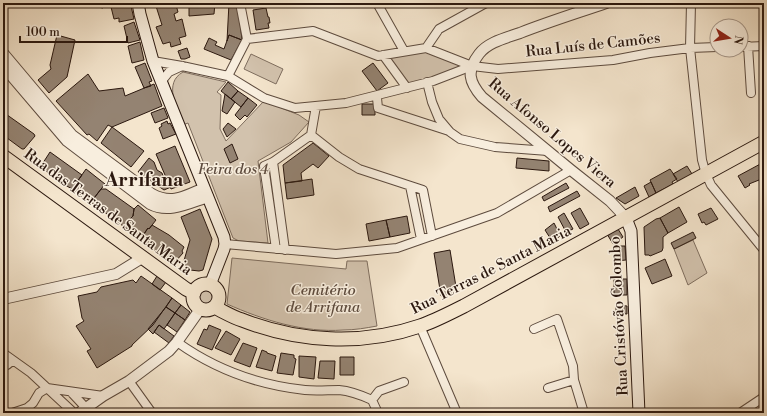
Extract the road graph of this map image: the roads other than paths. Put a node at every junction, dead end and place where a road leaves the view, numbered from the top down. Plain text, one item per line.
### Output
1 (138, 3) edge
2 (240, 3) edge
3 (377, 3) edge
4 (486, 3) edge
5 (606, 3) edge
6 (691, 3) edge
7 (247, 39) junction
8 (749, 46) edge
9 (764, 46) edge
10 (709, 47) edge
11 (426, 48) junction
12 (690, 48) junction
13 (404, 51) junction
14 (3, 54) edge
15 (383, 55) junction
16 (747, 58) edge
17 (153, 61) junction
18 (3, 66) edge
19 (182, 66) junction
20 (472, 66) junction
21 (228, 76) junction
22 (161, 82) junction
23 (427, 82) junction
24 (407, 88) junction
25 (751, 92) dead end
26 (377, 98) dead end
27 (316, 106) junction
28 (450, 132) junction
29 (311, 135) junction
30 (764, 142) edge
31 (548, 152) junction
32 (3, 156) edge
33 (273, 162) junction
34 (570, 170) junction
35 (706, 174) junction
36 (410, 186) junction
37 (206, 192) junction
38 (278, 195) junction
39 (268, 196) junction
40 (626, 218) junction
41 (432, 236) junction
42 (421, 239) junction
43 (225, 244) junction
44 (276, 249) junction
45 (285, 250) junction
46 (764, 250) edge
47 (142, 258) junction
48 (210, 285) junction
49 (194, 293) junction
50 (3, 299) edge
51 (214, 307) junction
52 (201, 308) junction
53 (420, 326) junction
54 (534, 329) dead end
55 (177, 342) junction
56 (3, 353) edge
57 (12, 361) junction
58 (3, 366) edge
59 (129, 380) junction
60 (574, 380) junction
61 (404, 382) dead end
62 (47, 388) junction
63 (548, 388) dead end
64 (71, 392) junction
65 (103, 396) junction
66 (764, 397) edge
67 (372, 400) junction
68 (83, 410) edge
69 (12, 413) edge
70 (74, 413) edge
71 (152, 413) edge
72 (378, 413) edge
73 (457, 413) edge
74 (584, 413) edge
75 (639, 413) edge
76 (740, 413) edge

1 - 17 main road
2 - 7 street
3 - 13 street
4 - 11 street
5 - 20 street
6 - 12 street
7 - 15 street
7 - 21 street
8 - 9 street
10 - 12 street, Rua Luís de Camões
11 - 13 street
11 - 20 street
12 - 20 street, Rua Luís de Camões
12 - 35 street
13 - 15 street
14 - 37 street
15 - 24 street
16 - 25 street
17 - 19 street
17 - 22 main road
18 - 37 street
19 - 21 street
19 - 22 street
20 - 23 street
20 - 31 street, Rua Afonso Lopes Viera
21 - 27 street
22 - 37 main road
23 - 24 street
23 - 28 street
24 - 27 street
26 - 28 street
27 - 29 street
28 - 31 street
29 - 33 street
29 - 36 street
30 - 35 main road, Rua Terras de Santa Maria
31 - 34 street, Rua Afonso Lopes Viera
32 - 47 main road, Rua das Terras de Santa Maria
33 - 38 street
33 - 39 street
34 - 40 street, Rua Afonso Lopes Viera
34 - 41 street
35 - 40 main road, Rua Terras de Santa Maria
35 - 46 street
36 - 41 street
36 - 42 street
37 - 43 main road
38 - 39 street
38 - 45 street
39 - 44 street
40 - 53 main road, Rua Terras de Santa Maria
40 - 75 main road, Rua Cristóvão Colombo
41 - 42 street
42 - 45 street
43 - 44 street
43 - 48 main road
44 - 45 street
47 - 49 main road, Rua das Terras de Santa Maria
47 - 50 street
48 - 49 main road, Rua das Terras de Santa Maria
48 - 51 main road
49 - 52 main road, Rua das Terras de Santa Maria
51 - 52 main road
51 - 53 main road, Rua Terras de Santa Maria
52 - 55 street
53 - 73 street
54 - 60 street
55 - 59 street
55 - 67 street
56 - 57 street
57 - 58 street
57 - 62 street
59 - 65 street
59 - 71 street
60 - 63 street
60 - 74 street
61 - 67 street
62 - 64 street
62 - 69 street
62 - 70 street
64 - 65 street
64 - 68 street
65 - 68 street
66 - 76 street
67 - 72 street

